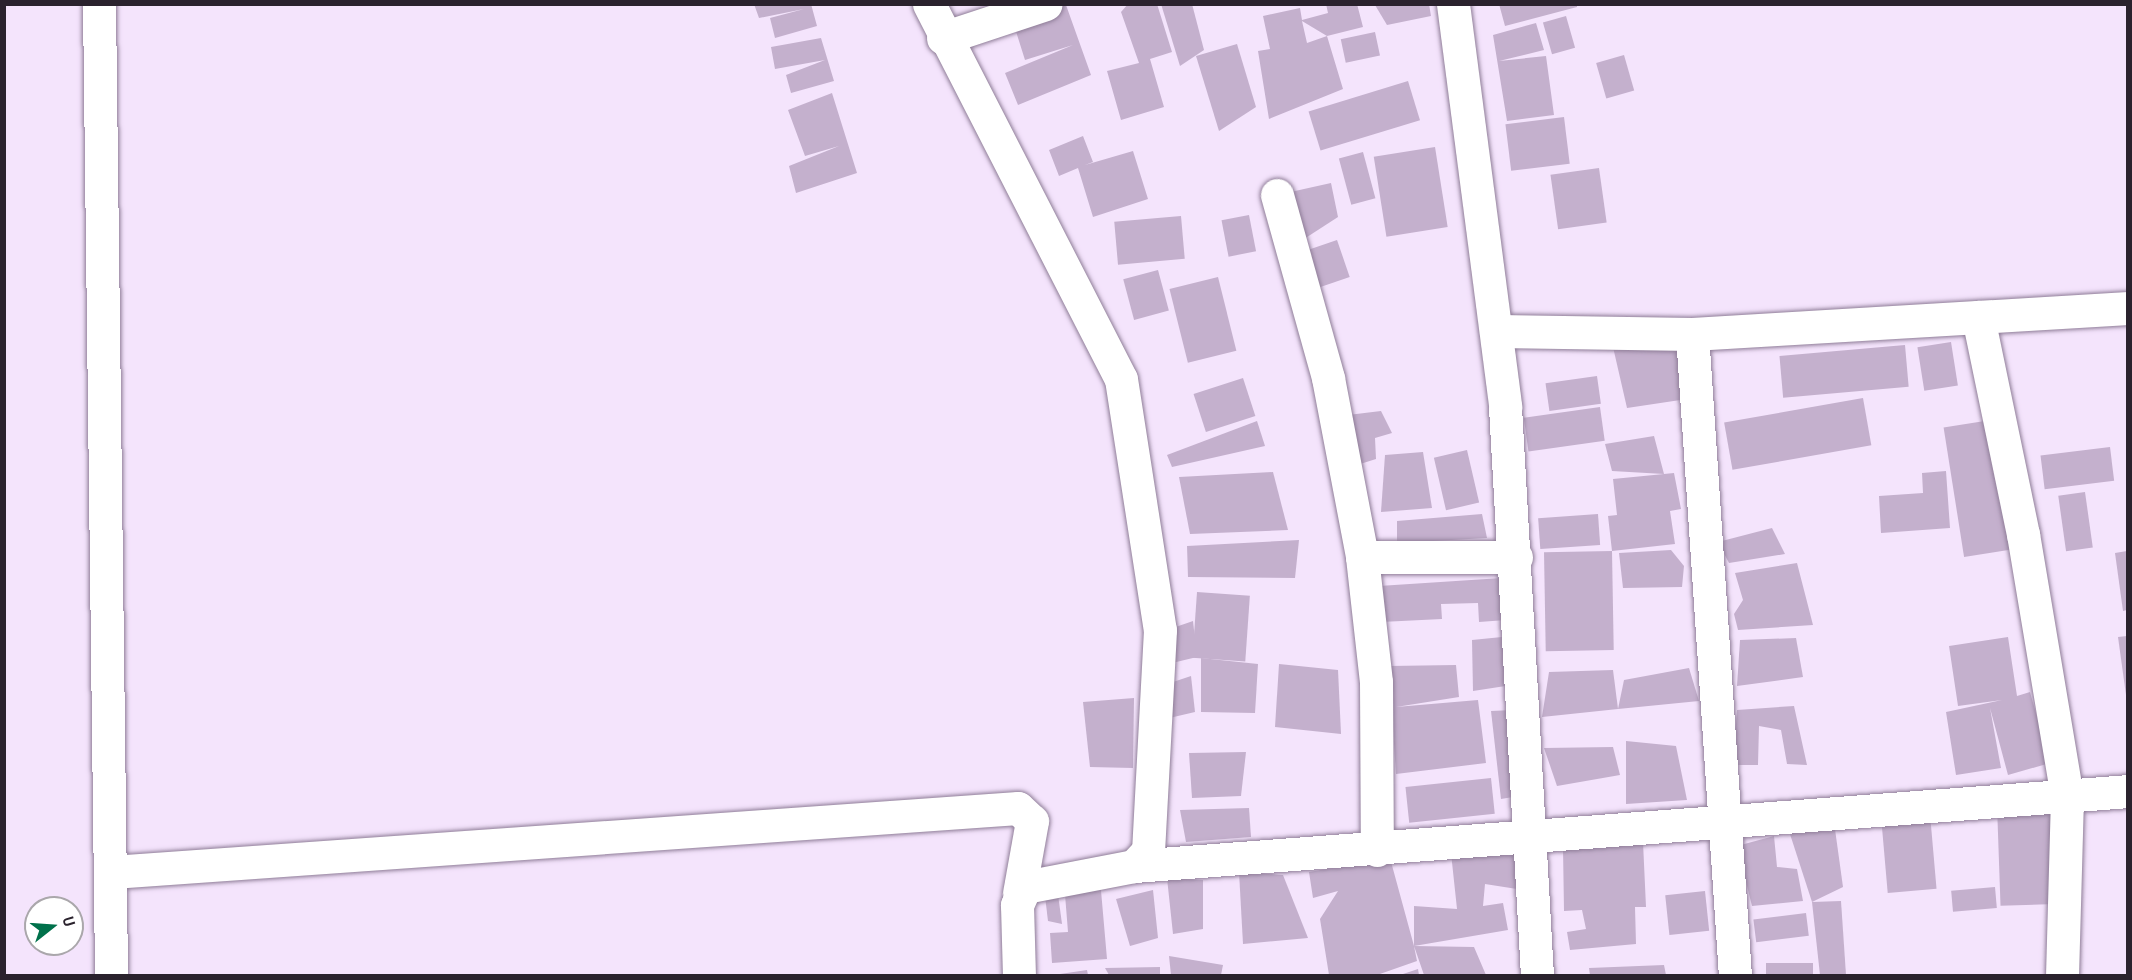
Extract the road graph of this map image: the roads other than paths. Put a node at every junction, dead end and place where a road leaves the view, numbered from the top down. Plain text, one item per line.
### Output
1 (99, 4) edge
2 (929, 4) edge
3 (1046, 4) edge
4 (1453, 4) edge
5 (943, 38) junction
6 (1276, 195) dead end
7 (2127, 308) edge
8 (1977, 317) junction
9 (1498, 331) junction
10 (1692, 334) junction
11 (1362, 557) junction
12 (1516, 557) junction
13 (2127, 791) edge
14 (2067, 797) junction
15 (1724, 823) junction
16 (1530, 838) junction
17 (1377, 850) junction
18 (1134, 866) junction
19 (112, 872) junction
20 (1019, 893) junction
21 (111, 975) edge
22 (1019, 975) edge
23 (1537, 975) edge
24 (1735, 975) edge
25 (2062, 975) edge

1 - 19 street
2 - 5 street
3 - 5 street
4 - 9 street
5 - 18 street
6 - 11 street
7 - 8 street
8 - 10 street
8 - 14 street
9 - 10 street
9 - 12 street
10 - 15 street
11 - 12 street
11 - 17 street
12 - 16 street
13 - 14 street
14 - 15 street
14 - 25 street
15 - 16 street
15 - 24 street
16 - 17 street
16 - 23 street
17 - 18 street
18 - 20 street
19 - 20 street
19 - 21 street
20 - 22 street

